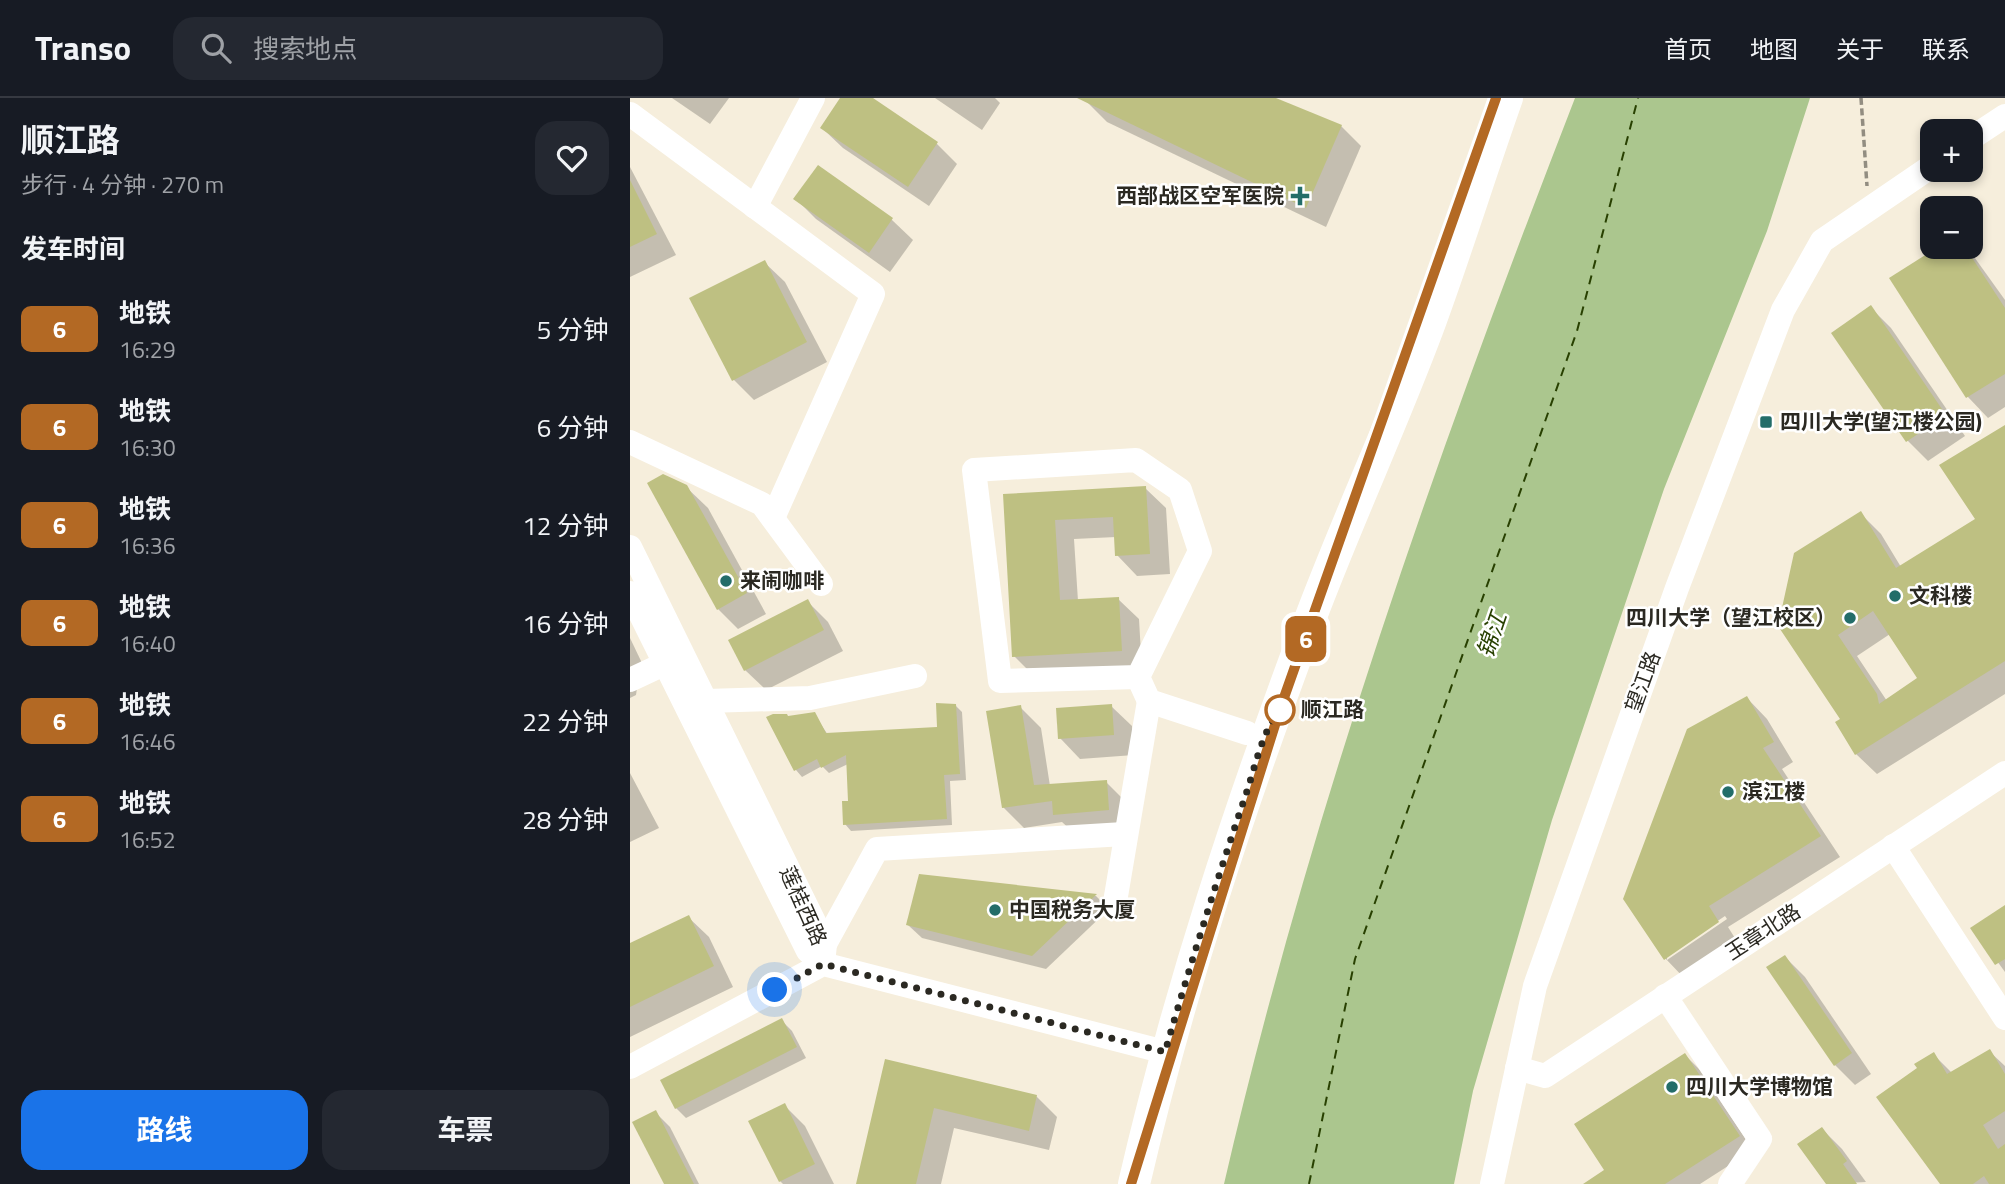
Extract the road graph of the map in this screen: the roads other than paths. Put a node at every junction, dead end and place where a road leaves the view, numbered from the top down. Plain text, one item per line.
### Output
1 (813, 98) edge
2 (1487, 98) edge
3 (1507, 98) edge
4 (630, 114) edge
5 (2005, 116) edge
6 (1983, 130) edge
7 (1920, 174) edge
8 (755, 207) junction
9 (630, 442) edge
10 (773, 519) junction
11 (630, 547) edge
12 (821, 584) dead end
13 (630, 593) edge
14 (674, 659) junction
15 (915, 676) dead end
16 (1138, 677) junction
17 (630, 680) edge
18 (706, 701) junction
19 (1149, 701) junction
20 (1247, 733) junction
21 (2005, 773) edge
22 (1124, 834) junction
23 (1893, 846) junction
24 (1114, 908) dead end
25 (824, 954) junction
26 (1665, 996) junction
27 (2005, 1018) edge
28 (1156, 1049) junction
29 (630, 1067) edge
30 (1517, 1068) junction
31 (1114, 1184) edge
32 (1134, 1184) edge
33 (1492, 1184) edge
34 (1730, 1184) edge

1 - 8 street
2 - 20 main road
3 - 28 main road
4 - 8 street
5 - 6 street
7 - 30 street, 望江路
8 - 10 street
9 - 10 street
10 - 12 street
11 - 14 street, 莲桂西路
13 - 14 street, 莲桂西路
14 - 17 street
14 - 18 street, 莲桂西路
14 - 25 street, 莲桂西路
15 - 18 street
16 - 16 street
16 - 19 street
18 - 25 street, 莲桂西路
19 - 20 street
19 - 22 street
20 - 28 main road
21 - 23 street, 玉章北路
22 - 24 street
22 - 25 street
23 - 26 street, 玉章北路
23 - 27 street
25 - 28 street
25 - 29 street
26 - 30 street, 玉章北路
26 - 34 street
28 - 31 main road
28 - 32 main road
30 - 33 street, 望江路

